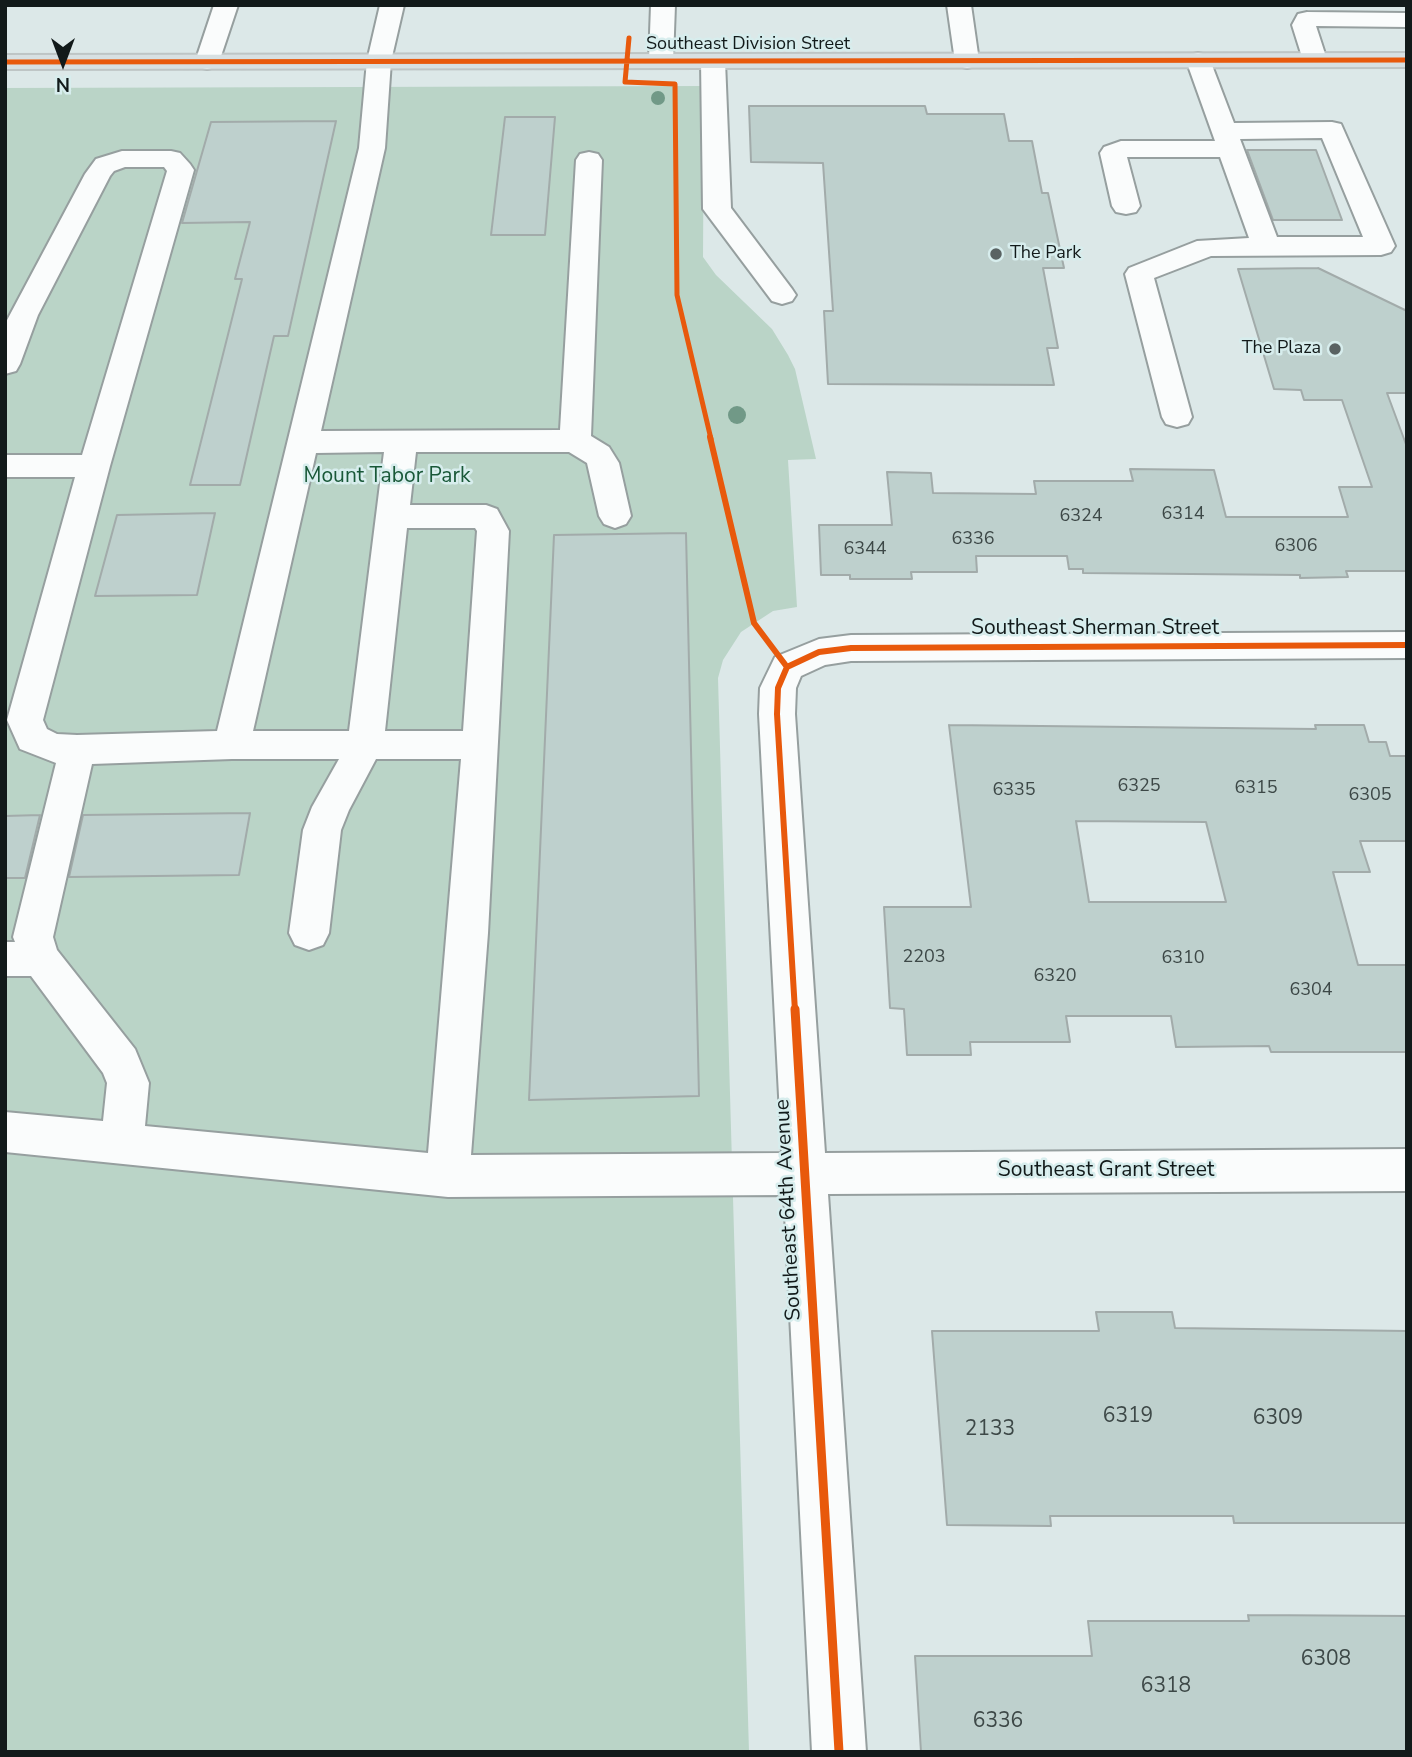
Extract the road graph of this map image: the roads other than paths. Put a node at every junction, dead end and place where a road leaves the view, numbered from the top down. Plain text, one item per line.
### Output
1 (226, 5) edge
2 (391, 5) edge
3 (663, 5) edge
4 (959, 5) edge
5 (1402, 5) edge
6 (1407, 17) edge
7 (1198, 60) junction
8 (1315, 60) junction
9 (1407, 60) edge
10 (379, 61) junction
11 (661, 61) junction
12 (713, 61) junction
13 (967, 61) junction
14 (5, 62) edge
15 (207, 62) junction
16 (1228, 140) junction
17 (589, 160) dead end
18 (1126, 206) dead end
19 (1266, 246) junction
20 (782, 295) dead end
21 (5, 365) edge
22 (1177, 416) dead end
23 (301, 442) junction
24 (576, 442) junction
25 (401, 443) junction
26 (5, 466) edge
27 (94, 466) junction
28 (393, 516) junction
29 (615, 516) dead end
30 (1407, 645) edge
31 (787, 667) joint
32 (232, 745) junction
33 (480, 745) junction
34 (365, 746) junction
35 (78, 750) junction
36 (309, 933) dead end
37 (23, 959) edge
38 (5, 1132) edge
39 (122, 1145) junction
40 (1407, 1170) edge
41 (805, 1173) junction
42 (448, 1176) junction
43 (839, 1752) edge

1 - 15 street
2 - 10 street
3 - 11 street
4 - 13 street
5 - 6 street
6 - 8 street
7 - 8 main road, Southeast Division Street
7 - 13 main road, Southeast Division Street
7 - 16 street
8 - 9 main road, Southeast Division Street
10 - 11 main road, Southeast Division Street
10 - 15 main road, Southeast Division Street
10 - 23 street
11 - 12 main road, Southeast Division Street
12 - 13 main road, Southeast Division Street
12 - 20 street
14 - 15 main road, Southeast Division Street
16 - 18 street
16 - 19 street
16 - 19 street
17 - 24 street
19 - 22 street
21 - 27 street
23 - 25 street
23 - 32 street
24 - 25 street
24 - 29 street
25 - 28 street
26 - 27 street
27 - 35 street
28 - 33 street
28 - 34 street
30 - 31 street, Southeast Sherman Street
31 - 41 street, Southeast 64th Avenue
32 - 34 street
32 - 35 street
33 - 34 street
33 - 42 street
34 - 36 street
35 - 37 street
37 - 39 street
38 - 39 street, Southeast Grant Street
39 - 42 street, Southeast Grant Street
40 - 41 street, Southeast Grant Street
41 - 42 street, Southeast Grant Street
41 - 43 street, Southeast 64th Avenue

